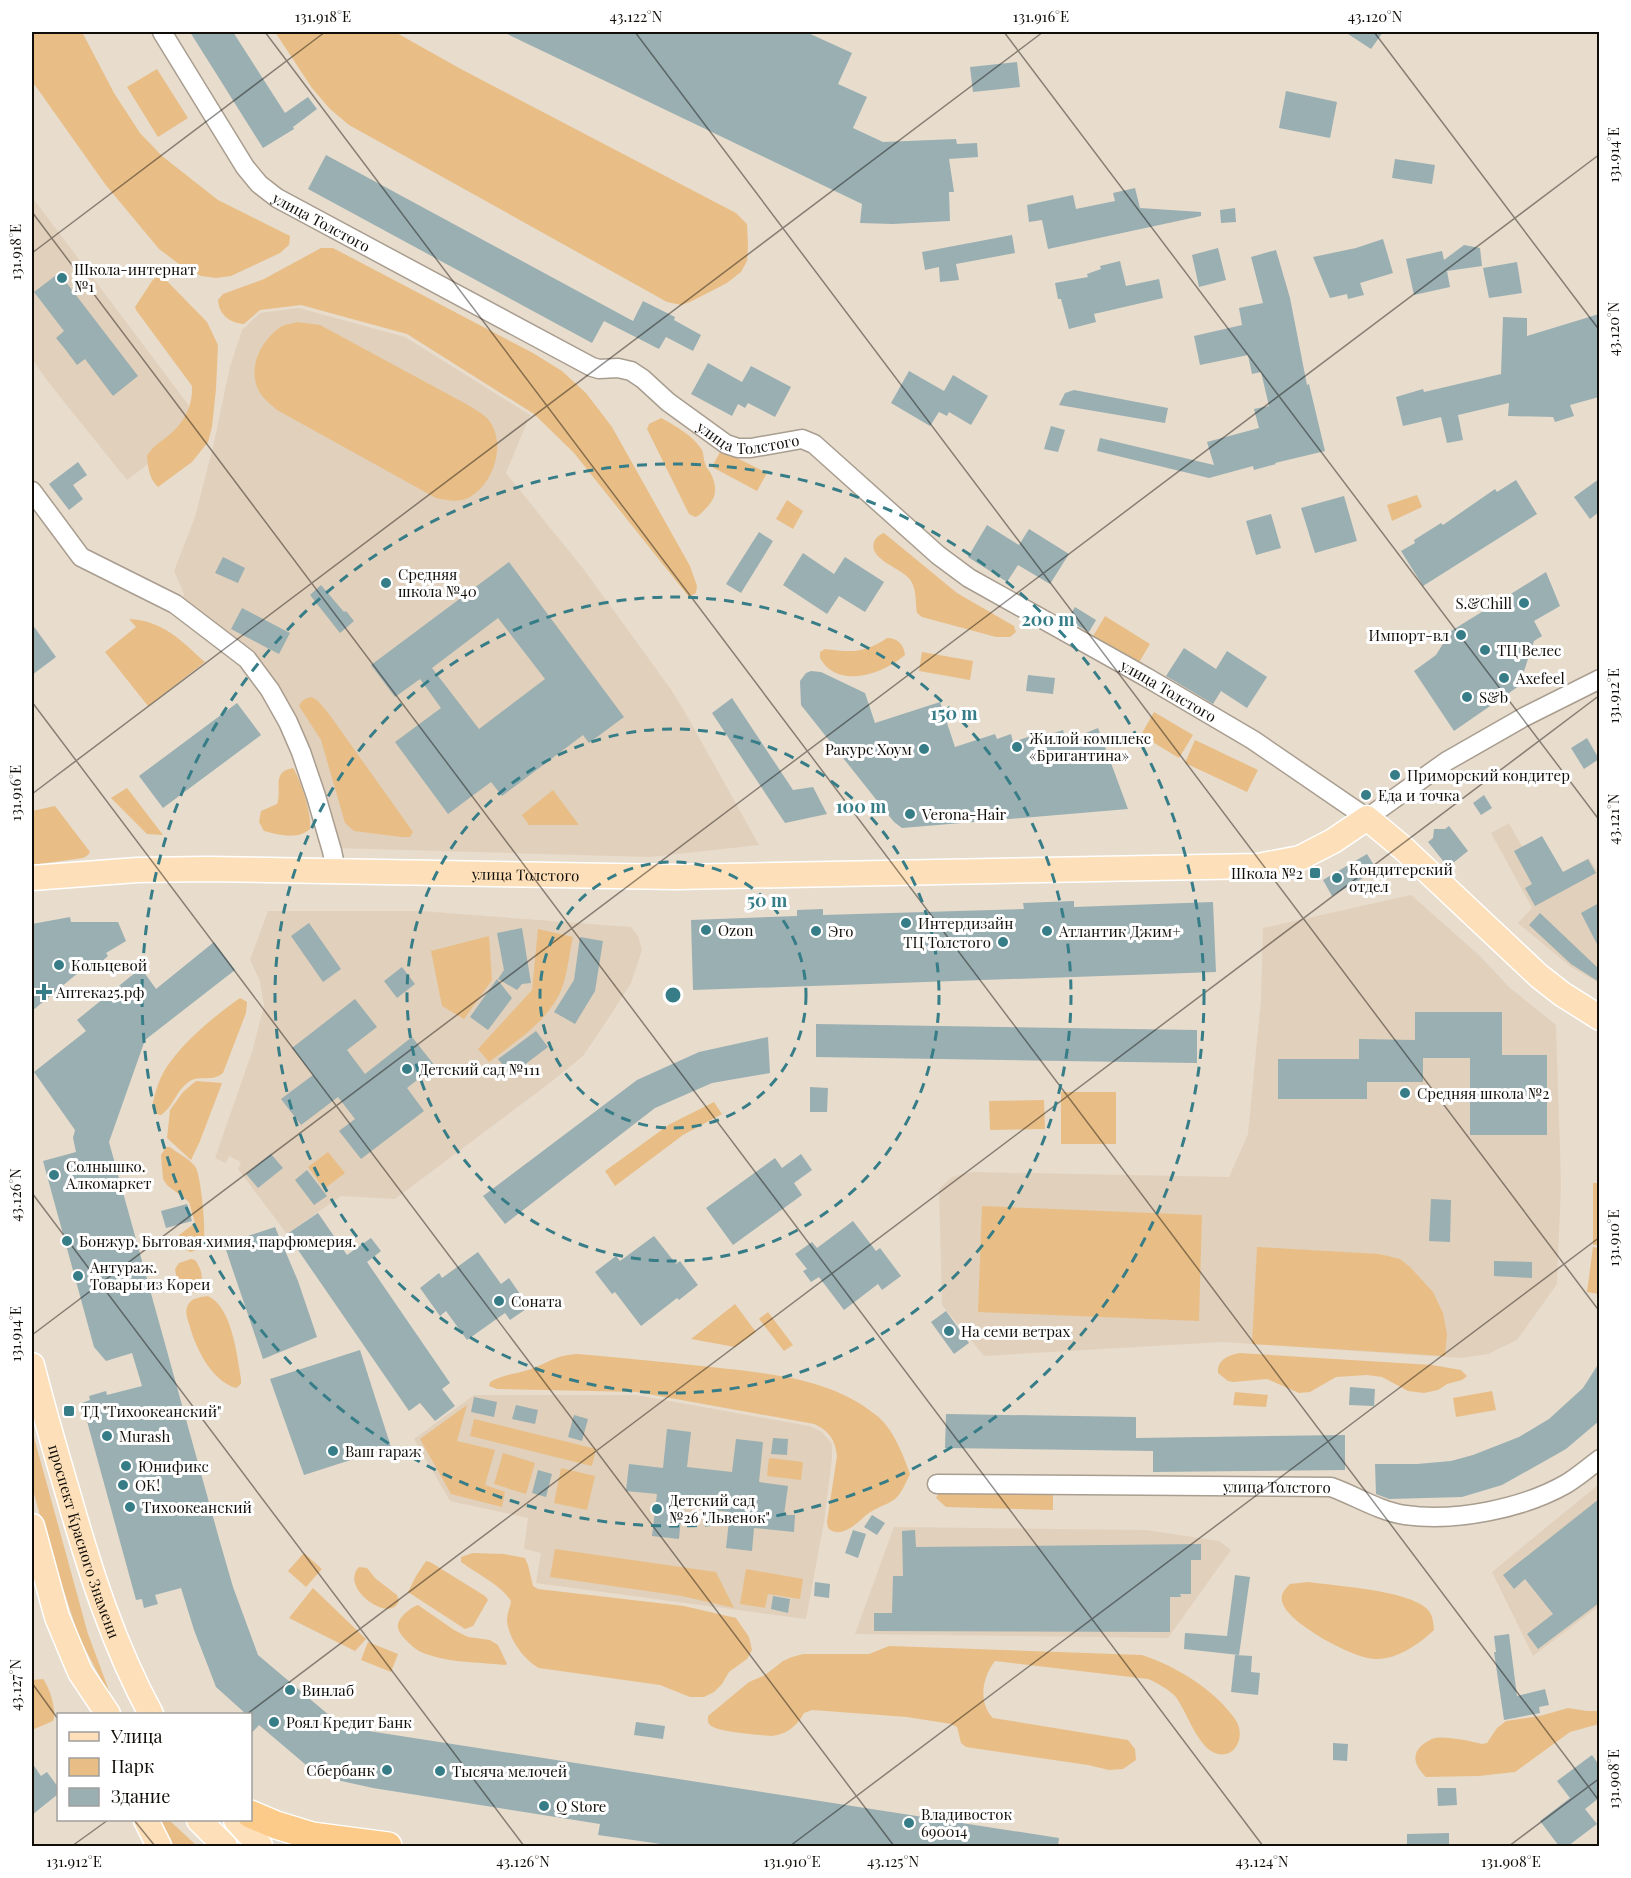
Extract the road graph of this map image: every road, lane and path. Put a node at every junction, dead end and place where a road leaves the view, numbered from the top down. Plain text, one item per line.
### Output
1 (162, 32) edge
2 (32, 491) edge
3 (1599, 679) edge
4 (1367, 818) junction
5 (336, 870) junction
6 (32, 878) edge
7 (1599, 1018) edge
8 (32, 1365) edge
9 (1599, 1459) edge
10 (937, 1484) dead end
11 (32, 1526) edge
12 (80, 1672) junction
13 (96, 1713) edge
14 (107, 1713) edge
15 (150, 1713) edge
16 (252, 1815) edge
17 (146, 1821) edge
18 (200, 1821) edge
19 (237, 1821) edge
20 (159, 1846) edge
21 (225, 1846) edge
22 (260, 1846) edge
23 (388, 1846) edge

1 - 4 street, улица Толстого
2 - 5 street
3 - 4 street, улица Толстого
4 - 5 main road, улица Толстого
4 - 7 main road
5 - 6 main road, улица Толстого
8 - 15 main road, проспект Красного Знамени
9 - 10 street, улица Толстого
11 - 12 main road
12 - 13 main road
12 - 14 main road
16 - 23 highway
17 - 20 main road
18 - 21 main road
19 - 22 main road

